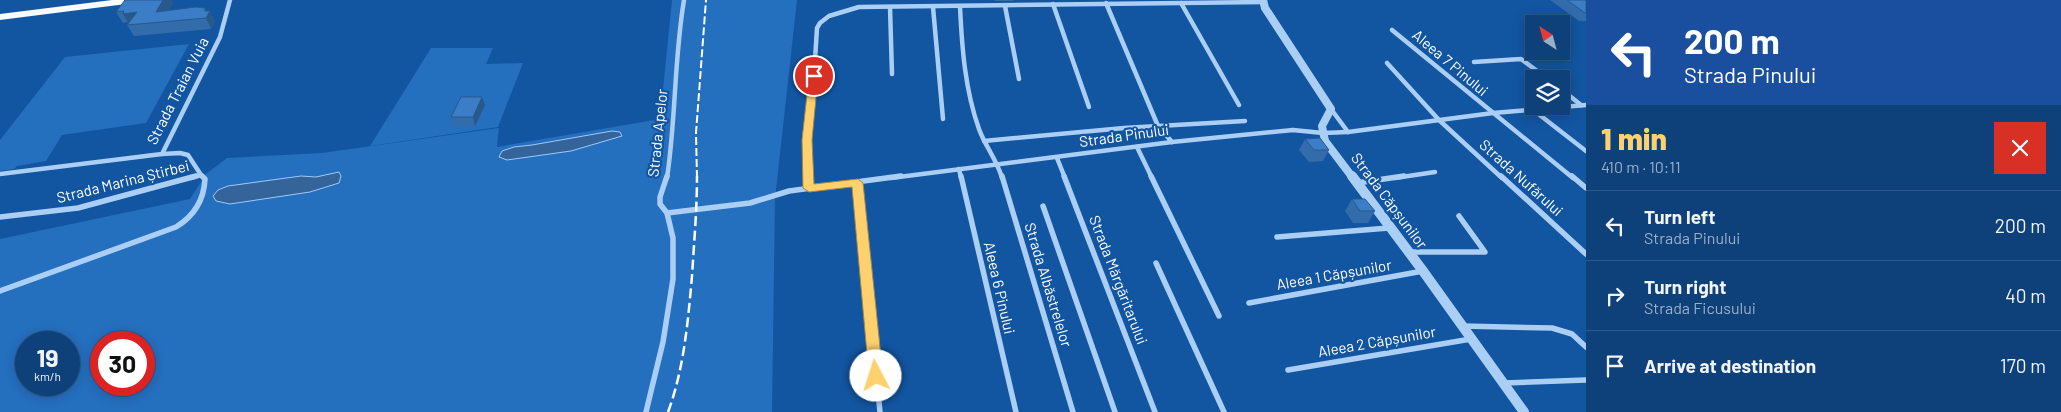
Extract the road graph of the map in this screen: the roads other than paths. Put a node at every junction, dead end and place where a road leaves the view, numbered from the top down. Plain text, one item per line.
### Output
1 (112, 0) edge
2 (134, 0) edge
3 (230, 0) edge
4 (684, 0) edge
5 (1264, 1) edge
6 (1106, 3) junction
7 (1181, 3) junction
8 (1053, 4) junction
9 (932, 6) junction
10 (960, 6) junction
11 (1004, 6) junction
12 (890, 7) junction
13 (0, 16) edge
14 (1392, 30) dead end
15 (1474, 62) dead end
16 (1387, 64) dead end
17 (1536, 70) edge
18 (892, 74) dead end
19 (1019, 78) dead end
20 (1570, 95) edge
21 (1239, 105) dead end
22 (1584, 105) edge
23 (1570, 106) edge
24 (1089, 107) dead end
25 (1331, 109) junction
26 (1525, 110) edge
27 (1493, 113) junction
28 (1540, 115) edge
29 (943, 119) dead end
30 (1439, 120) junction
31 (1245, 121) dead end
32 (1158, 126) junction
33 (1348, 132) junction
34 (1323, 133) junction
35 (984, 141) junction
36 (1172, 142) junction
37 (1137, 147) junction
38 (1586, 151) edge
39 (162, 154) junction
40 (1057, 158) junction
41 (998, 164) junction
42 (959, 170) junction
43 (1435, 172) dead end
44 (0, 174) edge
45 (201, 175) junction
46 (858, 183) junction
47 (1357, 183) junction
48 (809, 188) junction
49 (1586, 188) edge
50 (1043, 206) dead end
51 (667, 213) junction
52 (1459, 216) dead end
53 (0, 218) edge
54 (1389, 228) junction
55 (1277, 237) dead end
56 (1408, 252) junction
57 (1586, 254) edge
58 (1156, 263) dead end
59 (1423, 271) junction
60 (0, 291) edge
61 (1249, 303) dead end
62 (1219, 316) dead end
63 (1461, 326) junction
64 (1471, 339) junction
65 (1586, 348) edge
66 (1288, 370) dead end
67 (1586, 380) edge
68 (1502, 383) junction
69 (646, 412) edge
70 (880, 412) edge
71 (1016, 412) edge
72 (1073, 412) edge
73 (1115, 412) edge
74 (1155, 412) edge
75 (1224, 412) edge
76 (1524, 412) edge

1 - 13 main road
2 - 13 main road
3 - 39 street, Strada Traian Vuia
4 - 51 street, Strada Apelor
5 - 7 street
5 - 25 street
6 - 7 street
6 - 8 street
6 - 32 street
7 - 21 street
8 - 11 street
8 - 24 street
9 - 10 street
9 - 12 street
9 - 29 street
10 - 11 street
10 - 35 street, Strada Albăstrelelor
11 - 19 street
12 - 18 street
12 - 48 street
14 - 27 street, Aleea 7 Pinului
15 - 17 street
16 - 30 street, Strada Nufărului
20 - 22 street
22 - 23 street, Strada Pinului
25 - 33 street
25 - 34 street
26 - 27 street, Strada Pinului
27 - 30 street, Strada Pinului
27 - 49 street, Aleea 7 Pinului
28 - 38 street
30 - 33 street, Strada Pinului
30 - 57 street, Strada Nufărului
31 - 32 street
32 - 35 street
32 - 36 street
33 - 34 street, Strada Pinului
34 - 36 street, Strada Pinului
34 - 47 street, Strada Căpșunilor
35 - 41 street, Strada Albăstrelelor
36 - 37 street, Strada Pinului
37 - 40 street, Strada Pinului
37 - 62 street
39 - 44 street, Strada Traian Vuia
39 - 45 street, Strada Marina Știrbei
40 - 41 street, Strada Pinului
40 - 74 street, Strada Mărgăritarului
41 - 42 street, Strada Pinului
41 - 72 street, Strada Albăstrelelor
42 - 46 street, Strada Pinului
42 - 71 street, Aleea 6 Pinului
43 - 47 street
45 - 53 street, Strada Marina Știrbei
45 - 60 street
46 - 48 street, Strada Pinului
46 - 70 street
47 - 54 street, Strada Căpșunilor
48 - 51 street, Strada Pinului
50 - 73 street
51 - 69 street, Strada Apelor
52 - 56 street
54 - 55 street
54 - 56 street, Strada Căpșunilor
56 - 59 street, Strada Căpșunilor
58 - 75 street
59 - 61 street, Aleea 1 Căpșunilor
59 - 63 street, Strada Căpșunilor
63 - 64 street, Strada Căpșunilor
63 - 65 street
64 - 66 street, Aleea 2 Căpșunilor
64 - 68 street, Strada Căpșunilor
67 - 68 street
68 - 76 street, Strada Căpșunilor

